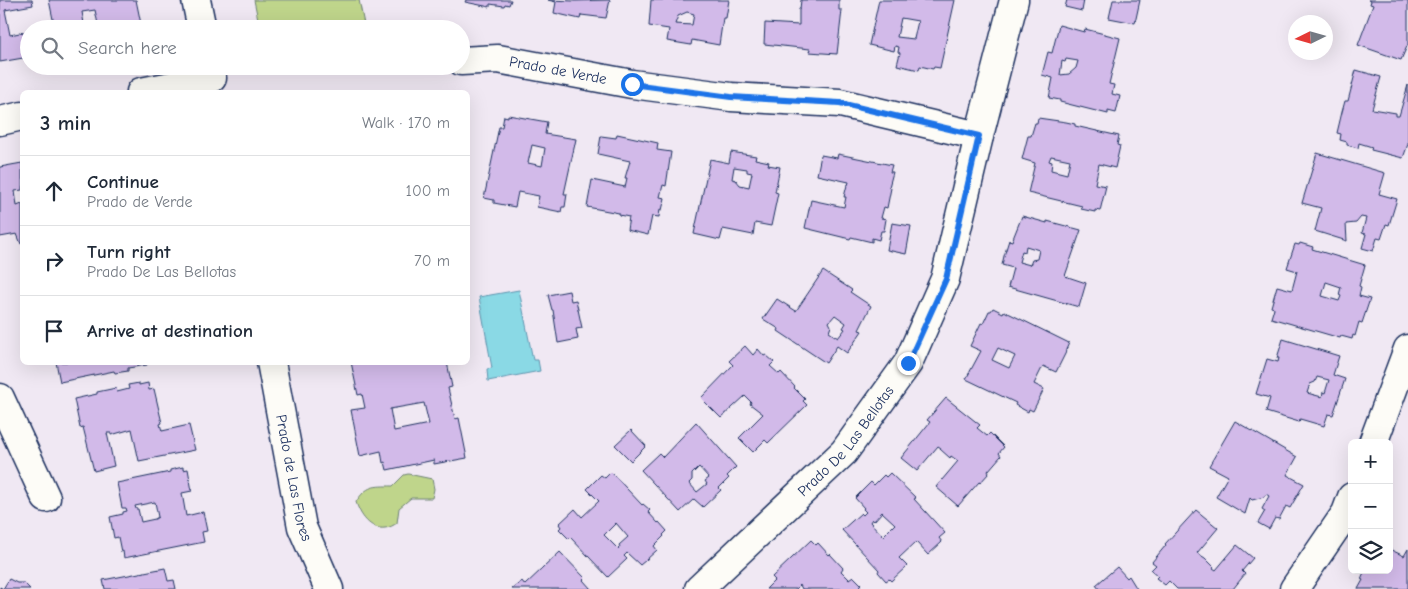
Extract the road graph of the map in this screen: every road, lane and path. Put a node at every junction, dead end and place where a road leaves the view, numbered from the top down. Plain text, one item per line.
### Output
1 (196, 0) edge
2 (1014, 0) edge
3 (200, 20) edge
4 (470, 61) edge
5 (213, 79) edge
6 (152, 90) edge
7 (20, 116) edge
8 (0, 121) edge
9 (979, 136) junction
10 (1408, 349) edge
11 (272, 365) edge
12 (0, 398) edge
13 (1374, 439) edge
14 (46, 498) dead end
15 (1348, 508) edge
16 (329, 589) edge
17 (699, 589) edge
18 (1294, 589) edge

1 - 3 street
2 - 9 street, Prado De Las Bellotas
4 - 9 street, Prado de Verde
5 - 6 street
7 - 8 street
9 - 17 street, Prado De Las Bellotas
10 - 13 street
11 - 16 street, Prado de Las Flores
12 - 14 street
15 - 18 street

